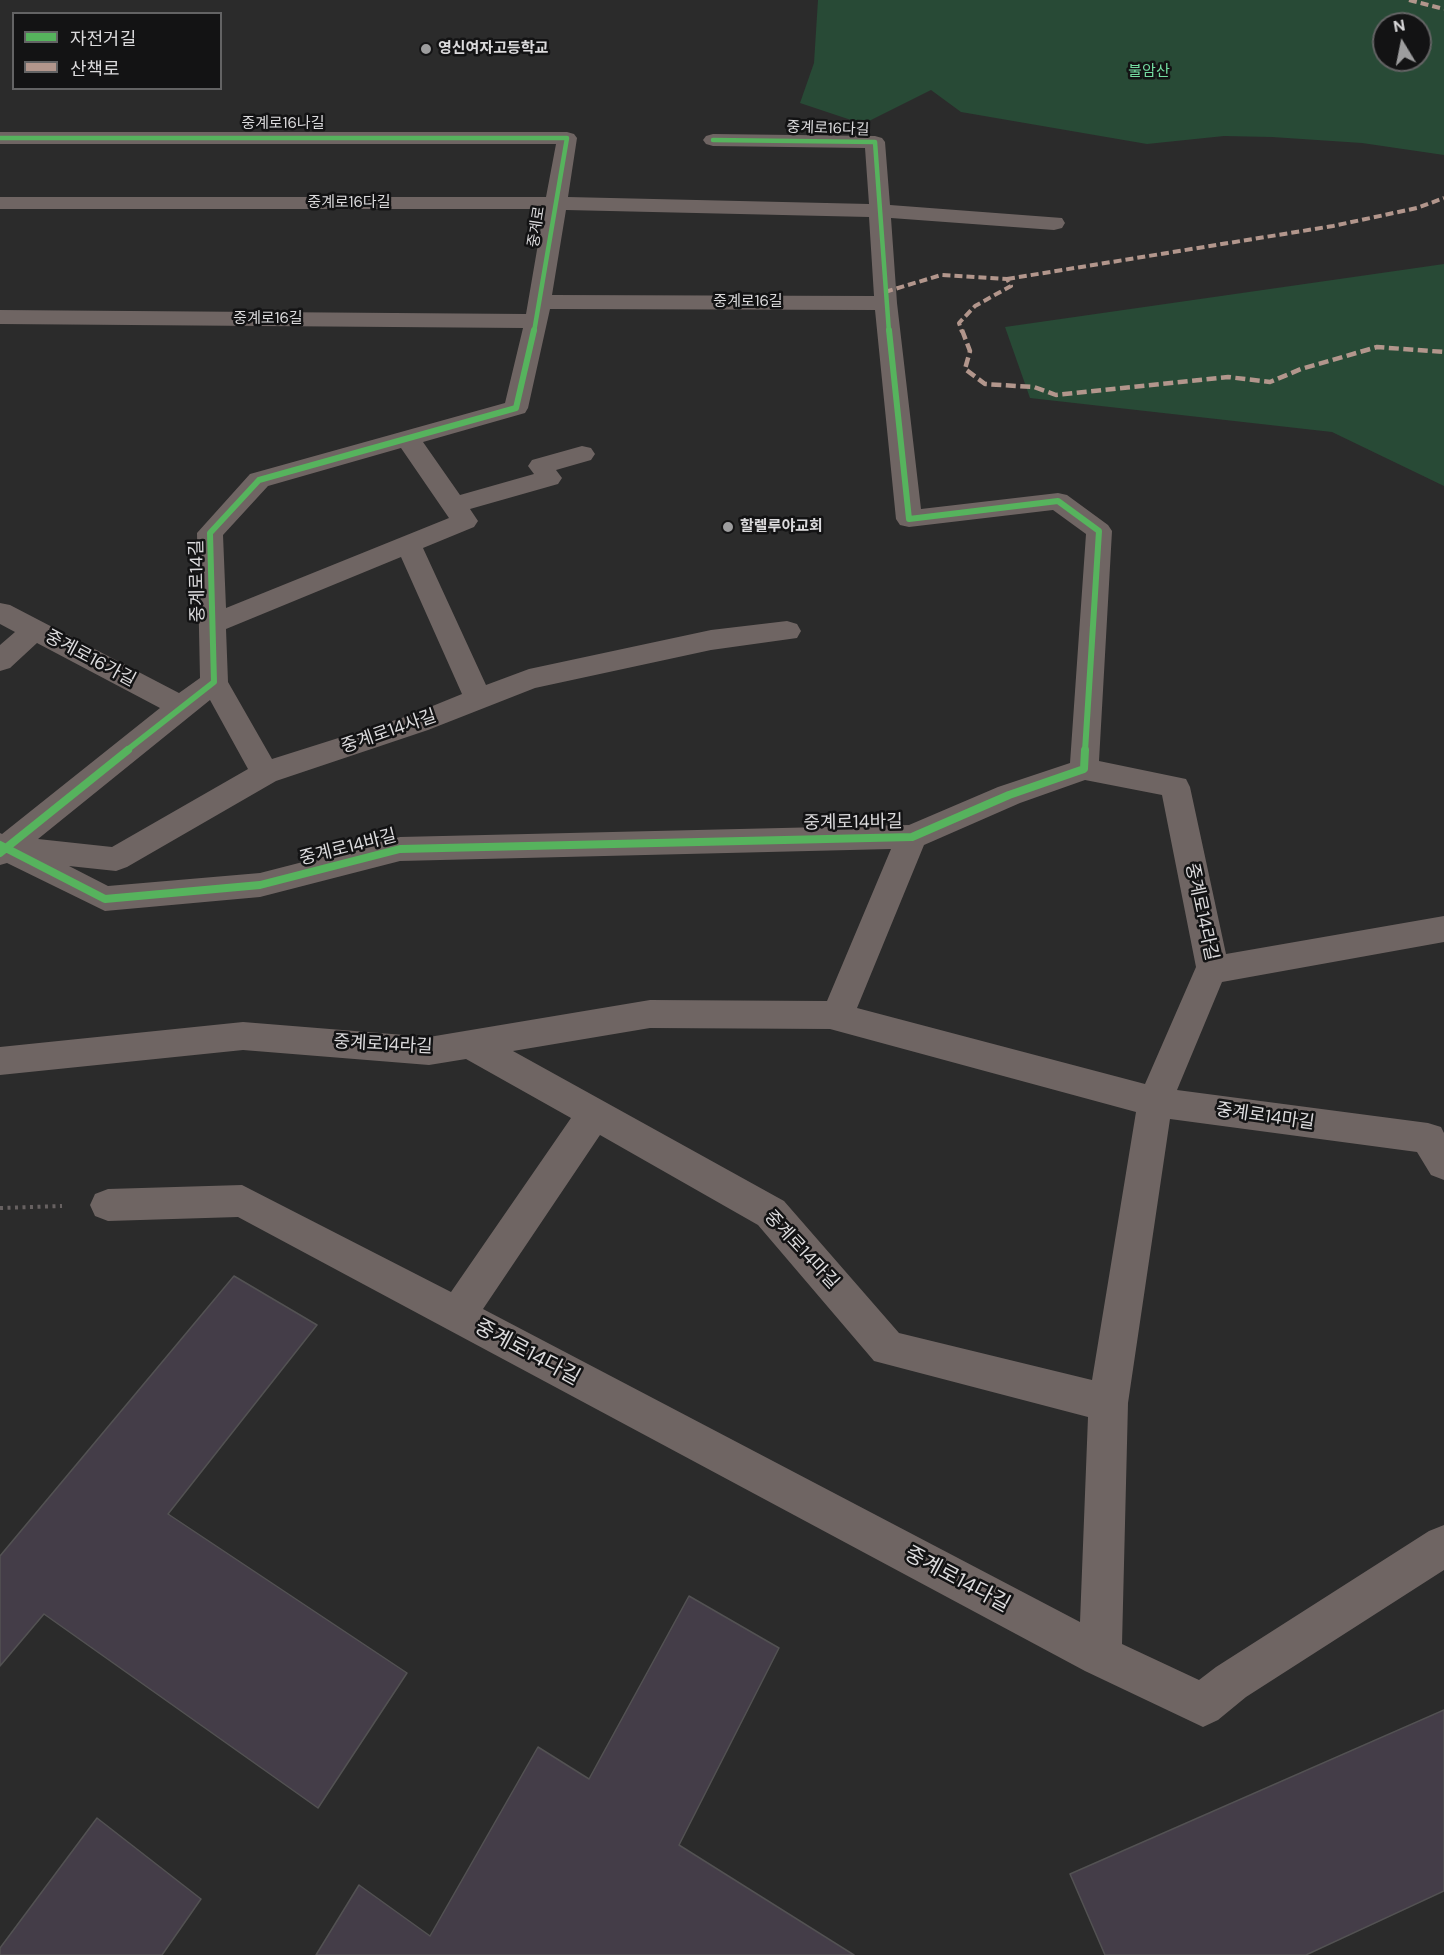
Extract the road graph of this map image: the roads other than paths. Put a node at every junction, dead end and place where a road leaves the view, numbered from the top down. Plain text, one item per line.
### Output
1 (0, 138) edge
2 (567, 138) joint
3 (713, 140) dead end
4 (0, 203) edge
5 (555, 203) junction
6 (879, 211) junction
7 (1054, 223) dead end
8 (886, 303) junction
9 (538, 312) junction
10 (0, 317) edge
11 (407, 438) junction
12 (582, 454) dead end
13 (454, 505) junction
14 (408, 544) junction
15 (0, 612) edge
16 (213, 624) junction
17 (34, 630) junction
18 (788, 631) dead end
19 (0, 661) edge
20 (214, 682) junction
21 (478, 699) junction
22 (181, 706) junction
23 (1084, 769) junction
24 (266, 773) junction
25 (912, 837) junction
26 (2, 848) edge
27 (1444, 928) edge
28 (1213, 970) junction
29 (837, 1017) junction
30 (468, 1043) junction
31 (0, 1062) edge
32 (1155, 1102) junction
33 (594, 1114) junction
34 (1436, 1151) edge
35 (108, 1205) road end
36 (457, 1316) junction
37 (1108, 1403) junction
38 (1444, 1546) edge
39 (1100, 1656) junction

1 - 2 street, 중계로16나길
2 - 5 street, 중계로
3 - 6 street, 중계로16다길
4 - 5 street, 중계로16다길
5 - 6 street, 중계로16다길
5 - 9 street, 중계로
6 - 7 street, 중계로16다길
6 - 8 street
8 - 9 street, 중계로16길
8 - 23 street
9 - 10 street, 중계로16길
9 - 11 street, 중계로14길
11 - 13 street
11 - 16 street, 중계로14길
12 - 13 street
13 - 14 street, 중계로14길
14 - 16 street, 중계로14길
14 - 21 street
15 - 17 street, 중계로16가길
16 - 20 street, 중계로14길
17 - 19 street
17 - 22 street, 중계로16가길
18 - 21 street, 중계로14사길
20 - 22 street
20 - 24 street, 중계로14길
21 - 24 street, 중계로14사길
22 - 26 street
23 - 25 street, 중계로14바길
23 - 28 street, 중계로14라길
24 - 26 street, 중계로14사길
25 - 26 street, 중계로14바길
25 - 29 street
27 - 28 street, 중계로14라길
28 - 32 street
29 - 30 street, 중계로14라길
29 - 32 street, 중계로14라길
30 - 31 street, 중계로14라길
30 - 33 street, 중계로14마길
32 - 34 street, 중계로14마길
32 - 37 street
33 - 36 street, 중계로14다길
33 - 37 street, 중계로14마길
35 - 36 street, 중계로14다길
36 - 39 street, 중계로14다길
37 - 39 street
38 - 39 street, 중계로14다길

